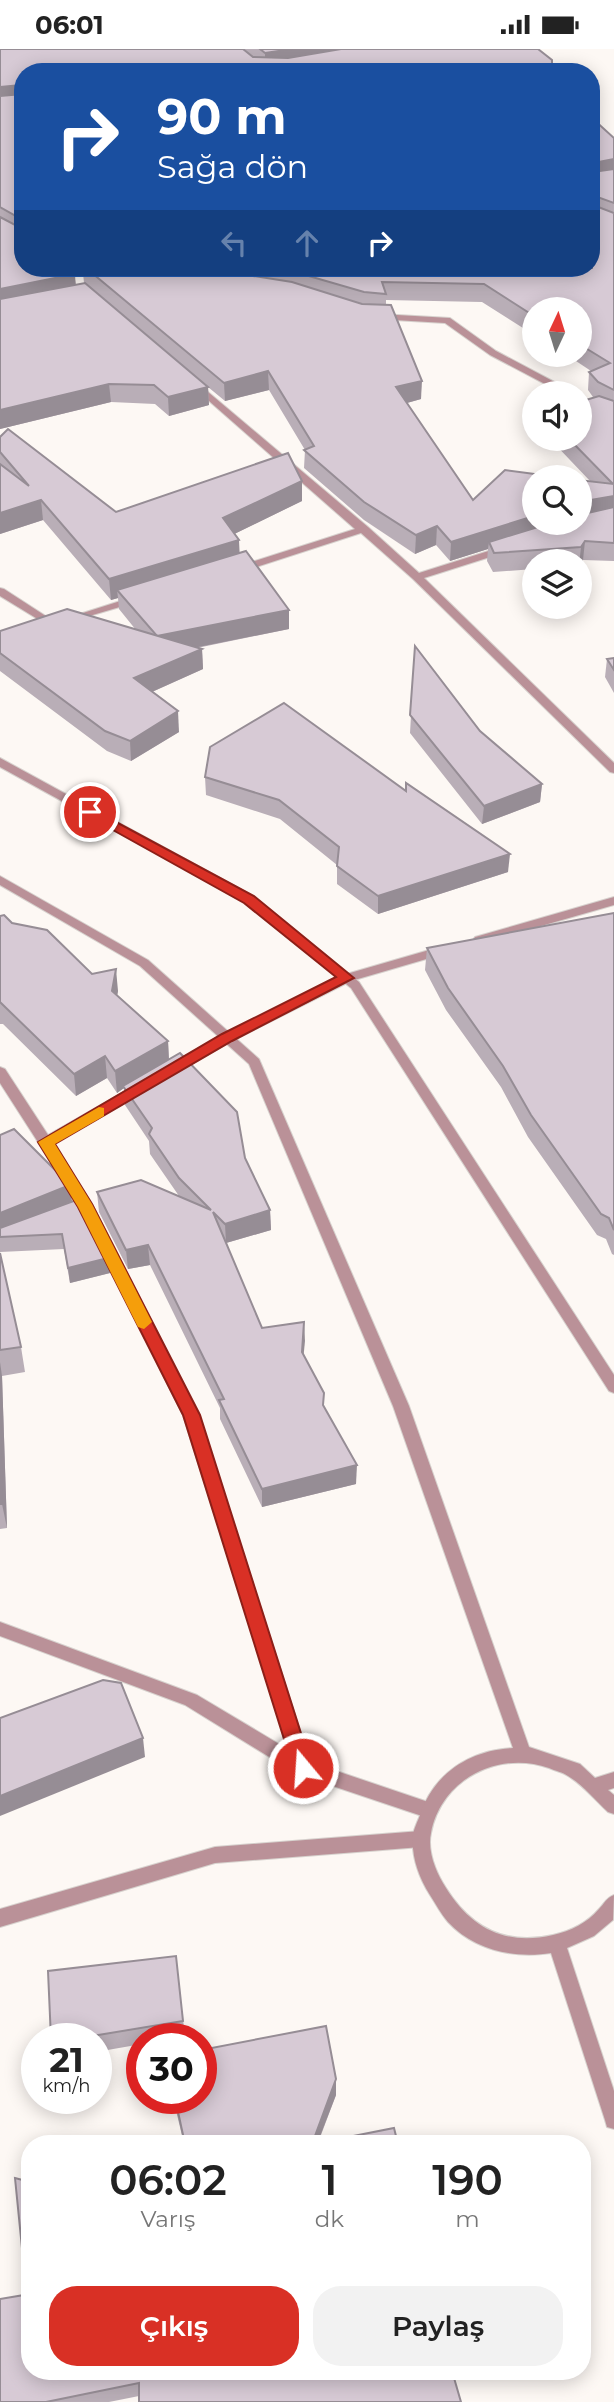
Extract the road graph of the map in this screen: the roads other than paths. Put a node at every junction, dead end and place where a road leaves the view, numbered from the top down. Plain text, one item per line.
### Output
1 (374, 317) edge
2 (186, 376) edge
3 (547, 381) edge
4 (364, 529) junction
5 (519, 545) edge
6 (224, 574) edge
7 (416, 577) junction
8 (0, 591) edge
9 (145, 597) edge
10 (53, 624) junction
11 (40, 627) edge
12 (0, 762) edge
13 (614, 769) edge
14 (0, 880) edge
15 (614, 901) edge
16 (347, 978) junction
17 (227, 1038) junction
18 (0, 1072) edge
19 (46, 1142) junction
20 (614, 1387) edge
21 (0, 1629) edge
22 (523, 1753) junction
23 (303, 1768) junction
24 (614, 1780) edge
25 (596, 1784) junction
26 (614, 1806) edge
27 (428, 1810) junction
28 (421, 1839) junction
29 (614, 1904) edge
30 (0, 1918) edge
31 (557, 1944) junction
32 (614, 2120) edge

1 - 3 street
2 - 4 street
4 - 6 street
4 - 7 street
5 - 7 street
7 - 13 street
8 - 10 street
9 - 10 street
10 - 11 street
12 - 16 street
14 - 17 street
15 - 16 street
16 - 17 street
16 - 20 street
17 - 19 street
17 - 22 street
18 - 19 street
19 - 23 street
21 - 23 street
22 - 25 street
22 - 27 street
23 - 27 street
24 - 25 street
25 - 26 street
27 - 28 street
28 - 30 street
28 - 31 street
29 - 31 street
31 - 32 street

